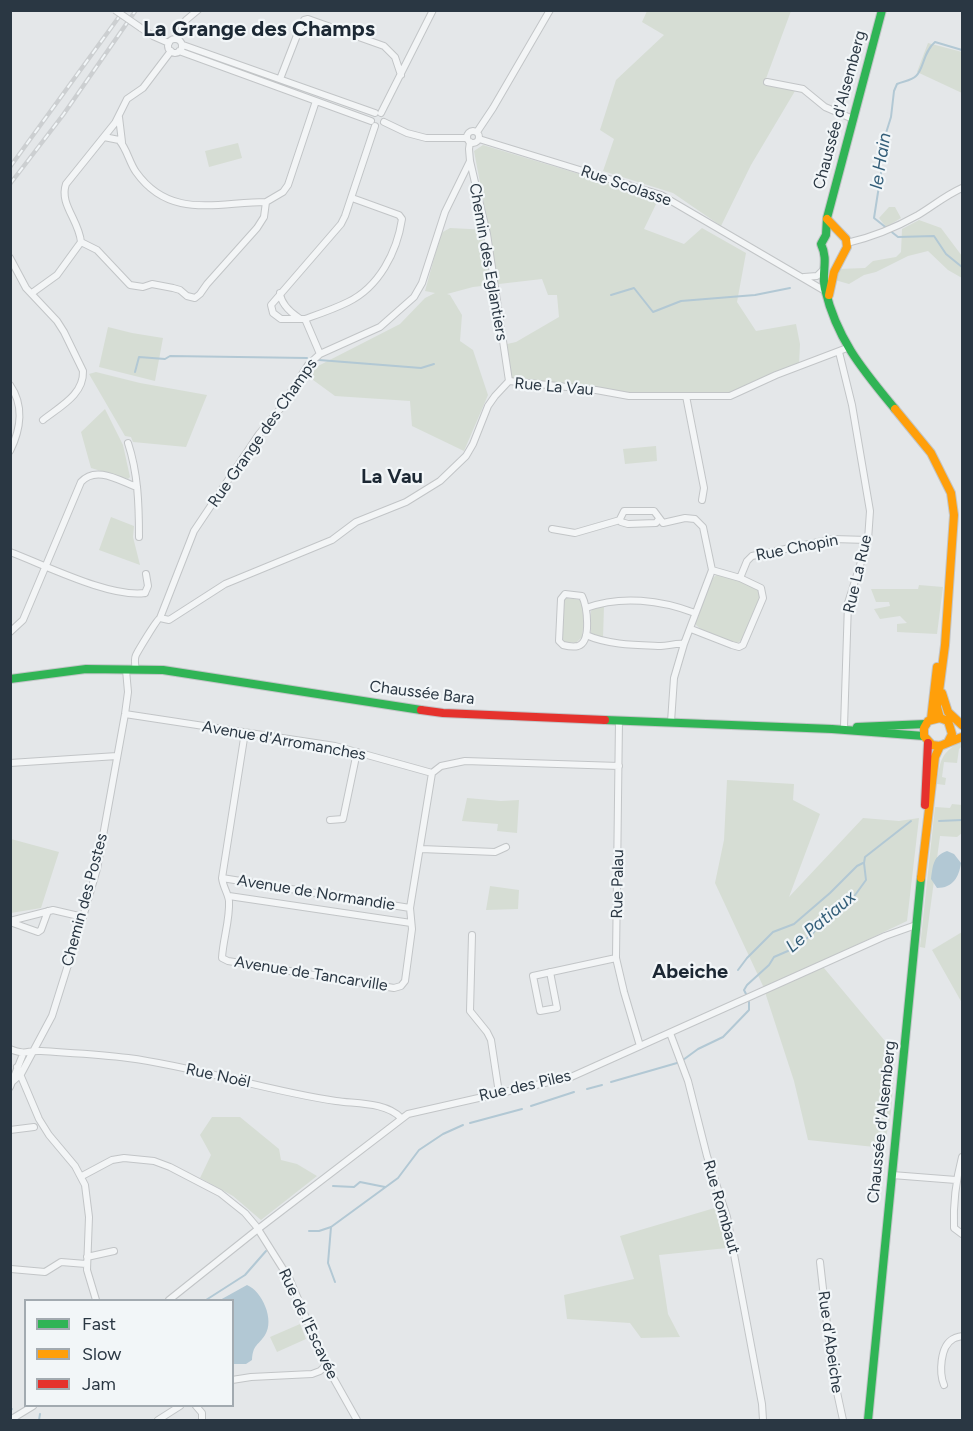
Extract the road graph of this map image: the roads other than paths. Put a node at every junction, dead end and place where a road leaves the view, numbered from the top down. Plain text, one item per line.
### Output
1 (116, 10) edge
2 (198, 10) edge
3 (433, 10) edge
4 (550, 10) edge
5 (882, 10) edge
6 (178, 39) junction
7 (169, 43) junction
8 (181, 48) junction
9 (171, 51) junction
10 (401, 75) junction
11 (280, 80) junction
12 (766, 82) dead end
13 (316, 101) junction
14 (378, 113) junction
15 (119, 117) junction
16 (853, 119) junction
17 (384, 122) junction
18 (373, 124) junction
19 (477, 132) junction
20 (104, 137) junction
21 (479, 139) junction
22 (469, 140) junction
23 (122, 143) junction
24 (470, 161) junction
25 (963, 188) edge
26 (352, 198) junction
27 (266, 202) junction
28 (827, 218) junction
29 (839, 233) junction
30 (826, 235) junction
31 (81, 242) junction
32 (847, 243) junction
33 (826, 255) junction
34 (843, 256) junction
35 (10, 258) edge
36 (834, 272) junction
37 (823, 274) junction
38 (804, 277) junction
39 (813, 283) junction
40 (825, 291) junction
41 (32, 293) junction
42 (280, 293) junction
43 (828, 302) junction
44 (302, 319) junction
45 (843, 350) junction
46 (320, 354) junction
47 (509, 381) junction
48 (10, 385) edge
49 (686, 396) junction
50 (43, 420) dead end
51 (128, 442) dead end
52 (10, 450) edge
53 (137, 488) junction
54 (702, 500) dead end
55 (659, 519) junction
56 (620, 520) junction
57 (552, 529) dead end
58 (139, 537) dead end
59 (868, 540) junction
60 (10, 552) edge
61 (47, 566) junction
62 (712, 570) junction
63 (146, 574) dead end
64 (740, 578) junction
65 (586, 608) junction
66 (695, 613) junction
67 (946, 616) junction
68 (160, 618) junction
69 (691, 629) junction
70 (10, 632) edge
71 (585, 635) junction
72 (684, 644) junction
73 (126, 670) junction
74 (136, 670) junction
75 (10, 679) edge
76 (941, 683) junction
77 (125, 714) junction
78 (619, 720) junction
79 (932, 720) junction
80 (671, 722) junction
81 (951, 725) junction
82 (844, 727) junction
83 (963, 727) edge
84 (832, 729) junction
85 (245, 732) junction
86 (963, 737) edge
87 (926, 739) junction
88 (944, 744) junction
89 (357, 752) junction
90 (117, 756) junction
91 (10, 763) edge
92 (619, 766) junction
93 (432, 772) junction
94 (330, 820) dead end
95 (926, 826) junction
96 (506, 847) dead end
97 (421, 849) junction
98 (222, 878) junction
99 (229, 896) junction
100 (410, 908) junction
101 (48, 911) junction
102 (83, 916) junction
103 (10, 922) edge
104 (411, 923) junction
105 (916, 925) junction
106 (472, 935) dead end
107 (616, 958) junction
108 (550, 972) junction
109 (670, 1033) junction
110 (640, 1046) junction
111 (10, 1049) edge
112 (31, 1053) junction
113 (23, 1054) junction
114 (17, 1067) junction
115 (21, 1074) junction
116 (11, 1084) edge
117 (499, 1093) junction
118 (401, 1118) junction
119 (34, 1127) dead end
120 (10, 1130) edge
121 (963, 1157) edge
122 (892, 1175) junction
123 (82, 1176) junction
124 (956, 1180) junction
125 (258, 1229) junction
126 (963, 1234) edge
127 (114, 1251) dead end
128 (87, 1261) junction
129 (820, 1262) dead end
130 (11, 1269) edge
131 (96, 1299) edge
132 (170, 1299) edge
133 (963, 1336) edge
134 (326, 1365) junction
135 (234, 1380) edge
136 (944, 1385) dead end
137 (31, 1407) edge
138 (178, 1407) edge
139 (10, 1420) edge
140 (158, 1420) edge
141 (357, 1420) edge
142 (763, 1420) edge
143 (843, 1420) edge
144 (868, 1420) edge

1 - 7 street, bridge
2 - 6 street
3 - 10 street
4 - 19 street
5 - 16 main road, Chaussée d'Alsemberg
6 - 7 street
6 - 8 street
7 - 9 street
8 - 9 street
8 - 11 street
8 - 13 street
9 - 15 street
10 - 11 street
10 - 14 street
11 - 14 street
12 - 16 street
13 - 18 street
13 - 27 street
14 - 17 street
14 - 18 street
15 - 20 street
15 - 23 street
16 - 28 main road, Chaussée d'Alsemberg
17 - 18 street
17 - 22 street
18 - 26 street
19 - 21 street
19 - 22 street
20 - 23 street
20 - 31 street
21 - 22 street
21 - 38 street, Rue Scolasse
22 - 24 street, Chemin des Eglantiers
23 - 27 street
24 - 46 street, Rue Grange des Champs
24 - 47 street, Chemin des Eglantiers
25 - 32 street
26 - 42 street
26 - 44 street
27 - 31 street
28 - 29 main road
28 - 30 main road, Chaussée d'Alsemberg
29 - 30 main road
29 - 32 main road
30 - 33 main road, Chaussée d'Alsemberg
31 - 41 street
32 - 34 main road
33 - 34 main road
33 - 37 main road, Chaussée d'Alsemberg
34 - 36 main road
35 - 41 street
36 - 37 street
36 - 43 main road
37 - 38 street
37 - 39 street
37 - 40 main road, Chaussée d'Alsemberg
38 - 39 street, Rue Scolasse
39 - 40 street, Rue Scolasse
40 - 43 main road, Chaussée d'Alsemberg
41 - 50 street
42 - 44 street
42 - 44 street
43 - 45 main road, Chaussée d'Alsemberg
44 - 46 street
45 - 49 street, Rue La Vau
45 - 59 street, Rue La Rue
45 - 67 main road, Chaussée d'Alsemberg
46 - 68 street, Rue Grange des Champs
47 - 49 street, Rue La Vau
47 - 68 street, Rue La Vau
48 - 52 street
49 - 54 street
51 - 53 street
53 - 58 street
53 - 61 street
55 - 56 street
55 - 56 street
55 - 62 street
56 - 57 street
59 - 64 street, Rue Chopin
59 - 82 street, Rue La Rue
60 - 61 street
61 - 63 street
61 - 70 street
62 - 64 street
62 - 66 street
64 - 69 street
65 - 66 street
65 - 71 street
65 - 71 street
66 - 69 street
67 - 76 main road, Chaussée d'Alsemberg
67 - 79 main road, Chaussée d'Alsemberg
68 - 74 street, Rue Grange des Champs
69 - 72 street
71 - 72 street
72 - 80 street
73 - 74 main road, Chaussée Bara
73 - 75 main road, Chaussée Bara
73 - 77 street, Chemin des Postes
74 - 78 main road, Chaussée Bara
76 - 79 main road, Chaussée d'Alsemberg
76 - 83 main road
77 - 85 street, Avenue d'Arromanches
77 - 90 street, Chemin des Postes
78 - 80 main road, Chaussée Bara
78 - 92 street, Rue Palau
79 - 81 main road
79 - 82 main road, Chaussée Bara
79 - 87 main road, Chaussée d'Alsemberg
80 - 84 main road, Chaussée Bara
81 - 83 main road
81 - 88 main road, Chaussée d'Alsemberg
82 - 84 main road, Chaussée Bara
84 - 87 main road, Chaussée Bara
85 - 89 street, Avenue d'Arromanches
85 - 98 street
86 - 88 main road
87 - 88 main road, Chaussée Bara
87 - 95 main road, Chaussée d'Alsemberg
88 - 95 main road, Chaussée d'Alsemberg
89 - 93 street, Avenue d'Arromanches
89 - 94 street
90 - 91 street
90 - 102 street, Chemin des Postes
92 - 93 street
92 - 107 street, Rue Palau
93 - 97 street
95 - 105 main road, Chaussée d'Alsemberg
96 - 97 street
97 - 100 street
98 - 99 street
98 - 100 street, Avenue de Normandie
99 - 104 street, Avenue de Normandie
99 - 104 street, Avenue de Tancarville
100 - 104 street
101 - 102 street
101 - 103 street
101 - 103 street
102 - 112 street, Chemin des Postes
105 - 109 street, Rue des Piles
105 - 122 main road, Chaussée d'Alsemberg
106 - 117 street
107 - 108 street
107 - 110 street, Rue Palau
108 - 108 street
109 - 110 street, Rue des Piles
109 - 142 street, Rue Rombaut
110 - 117 street, Rue des Piles
111 - 113 street
112 - 113 street, Rue Noël
112 - 115 street, Chemin des Postes
112 - 118 street, Rue Noël
113 - 114 street, Chemin des Postes
114 - 115 street
114 - 116 street, Chemin des Postes
115 - 116 street, Chemin des Postes
115 - 123 street
117 - 118 street, Rue des Piles
118 - 125 street, Rue des Piles
119 - 120 street
121 - 124 street
122 - 124 street
122 - 144 main road, Chaussée d'Alsemberg
123 - 125 street, Rue de l'Escavée
123 - 128 street
124 - 126 street
125 - 132 street, Rue des Piles
125 - 134 street, Rue de l'Escavée
127 - 128 street
128 - 130 street
128 - 131 street
129 - 143 street, Rue d'Abeiche
133 - 136 street
134 - 135 street
134 - 141 street, Rue de l'Escavée
137 - 139 street
138 - 140 street

